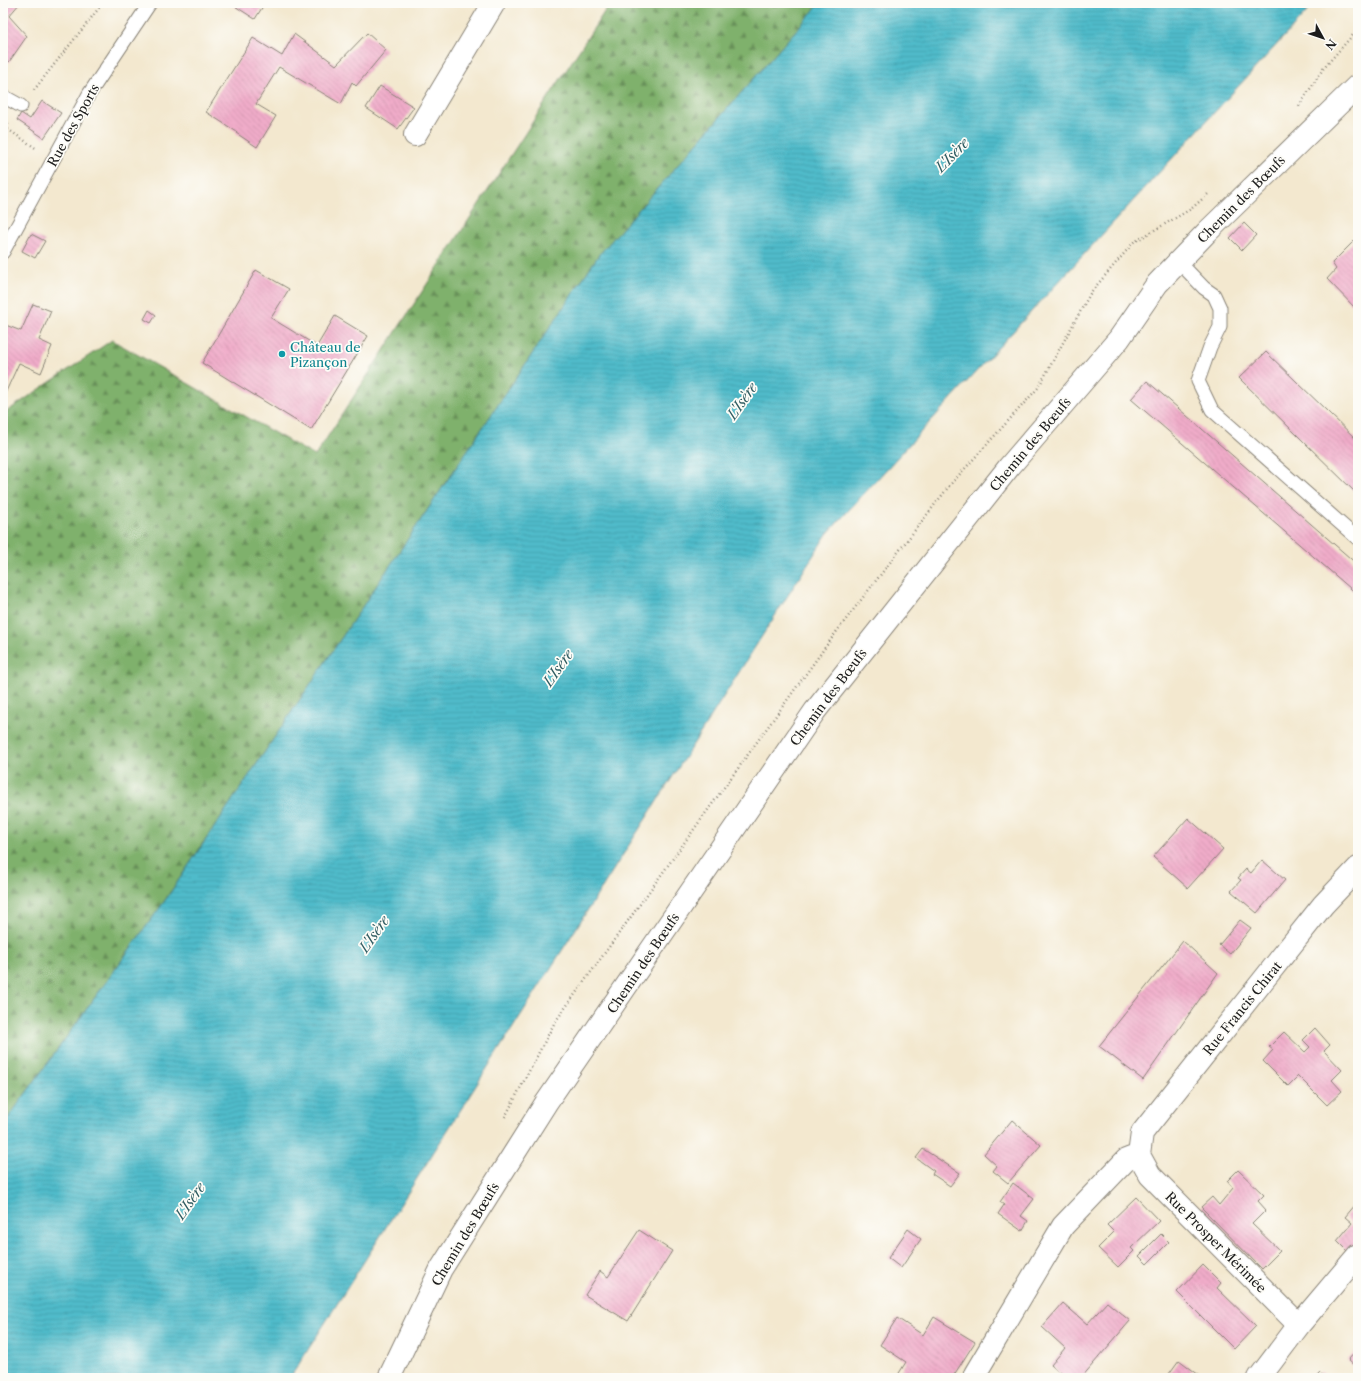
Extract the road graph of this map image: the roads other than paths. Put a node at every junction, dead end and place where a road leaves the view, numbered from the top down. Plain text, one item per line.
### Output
1 (150, 3) edge
2 (494, 3) edge
3 (1358, 84) edge
4 (3, 96) edge
5 (21, 106) road end
6 (415, 135) dead end
7 (3, 252) edge
8 (1178, 261) junction
9 (1358, 539) edge
10 (1358, 868) edge
11 (1139, 1155) junction
12 (1358, 1255) edge
13 (1299, 1325) junction
14 (975, 1374) dead end
15 (389, 1378) edge
16 (1259, 1378) edge

1 - 7 lane, Rue des Sports
2 - 6 street
3 - 8 street, Chemin des Bœufs
4 - 5 lane
8 - 9 lane
8 - 15 street, Chemin des Bœufs
10 - 11 street, Rue Francis Chirat
11 - 13 street, Rue Prosper Mérimée
11 - 14 street
12 - 13 street
13 - 16 street

